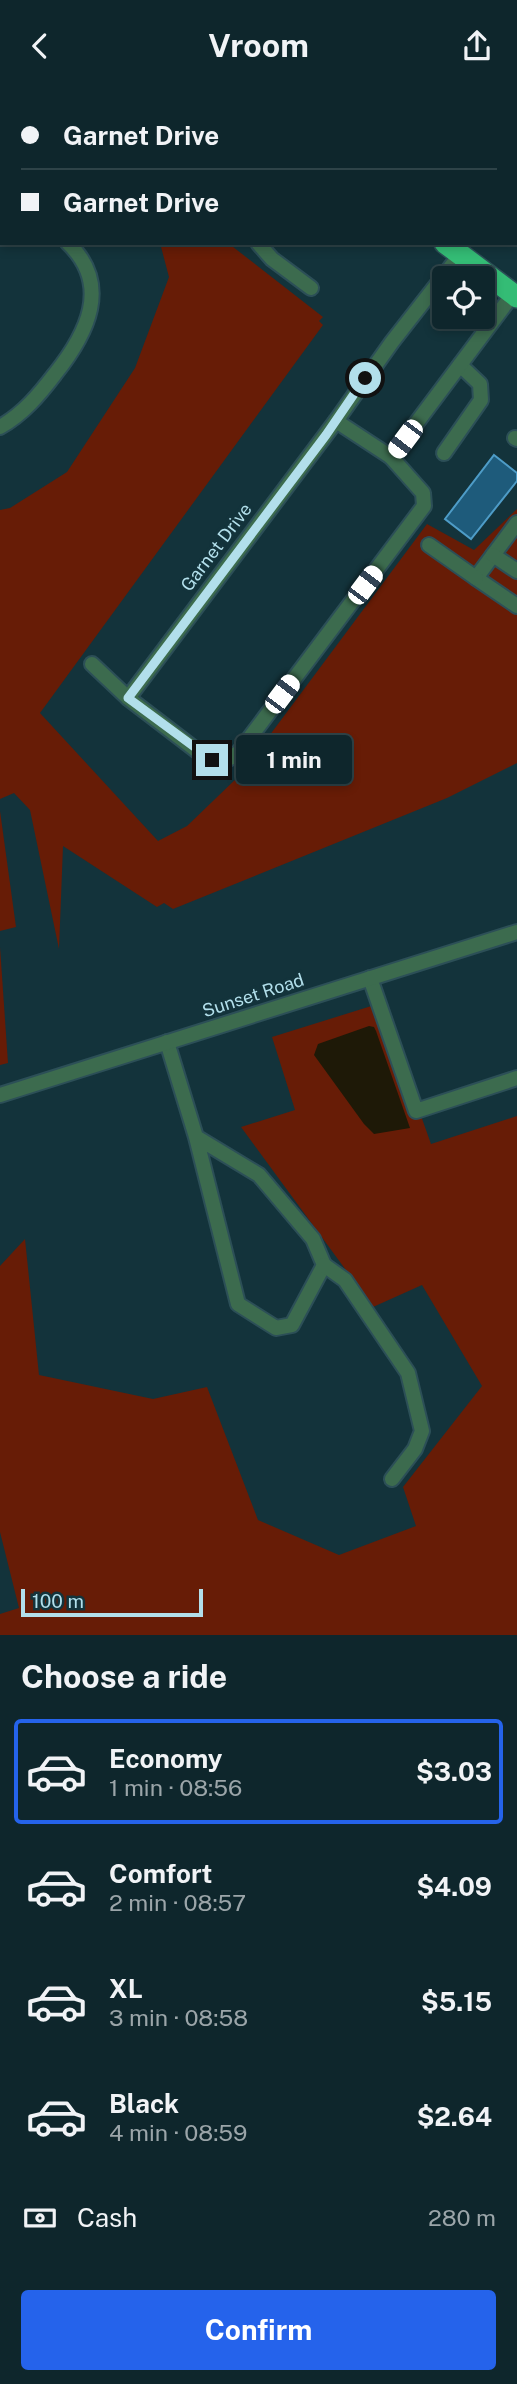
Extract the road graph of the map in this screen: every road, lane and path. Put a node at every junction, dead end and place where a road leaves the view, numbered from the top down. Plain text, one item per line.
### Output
1 (70, 245) edge
2 (260, 245) edge
3 (453, 249) edge
4 (311, 288) dead end
5 (515, 296) edge
6 (460, 365) junction
7 (336, 421) junction
8 (0, 427) edge
9 (444, 453) dead end
10 (391, 457) junction
11 (517, 523) edge
12 (429, 545) dead end
13 (493, 555) junction
14 (517, 571) edge
15 (476, 577) junction
16 (517, 606) edge
17 (92, 664) dead end
18 (128, 698) junction
19 (517, 932) edge
20 (370, 978) junction
21 (167, 1042) junction
22 (517, 1078) edge
23 (0, 1095) edge
24 (196, 1137) junction
25 (324, 1265) junction
26 (392, 1479) dead end

1 - 8 street
2 - 4 street
3 - 5 highway
3 - 7 street, Garnet Drive
5 - 6 street
6 - 9 street
6 - 10 street
7 - 10 street
7 - 18 street, Garnet Drive
10 - 18 street
11 - 13 street
12 - 15 street
13 - 14 street
13 - 15 street
15 - 16 street
17 - 18 street
19 - 20 street, Sunset Road
20 - 21 street, Sunset Road
20 - 22 street
21 - 23 street, Sunset Road
21 - 24 street
24 - 25 street
24 - 25 street
25 - 26 street

